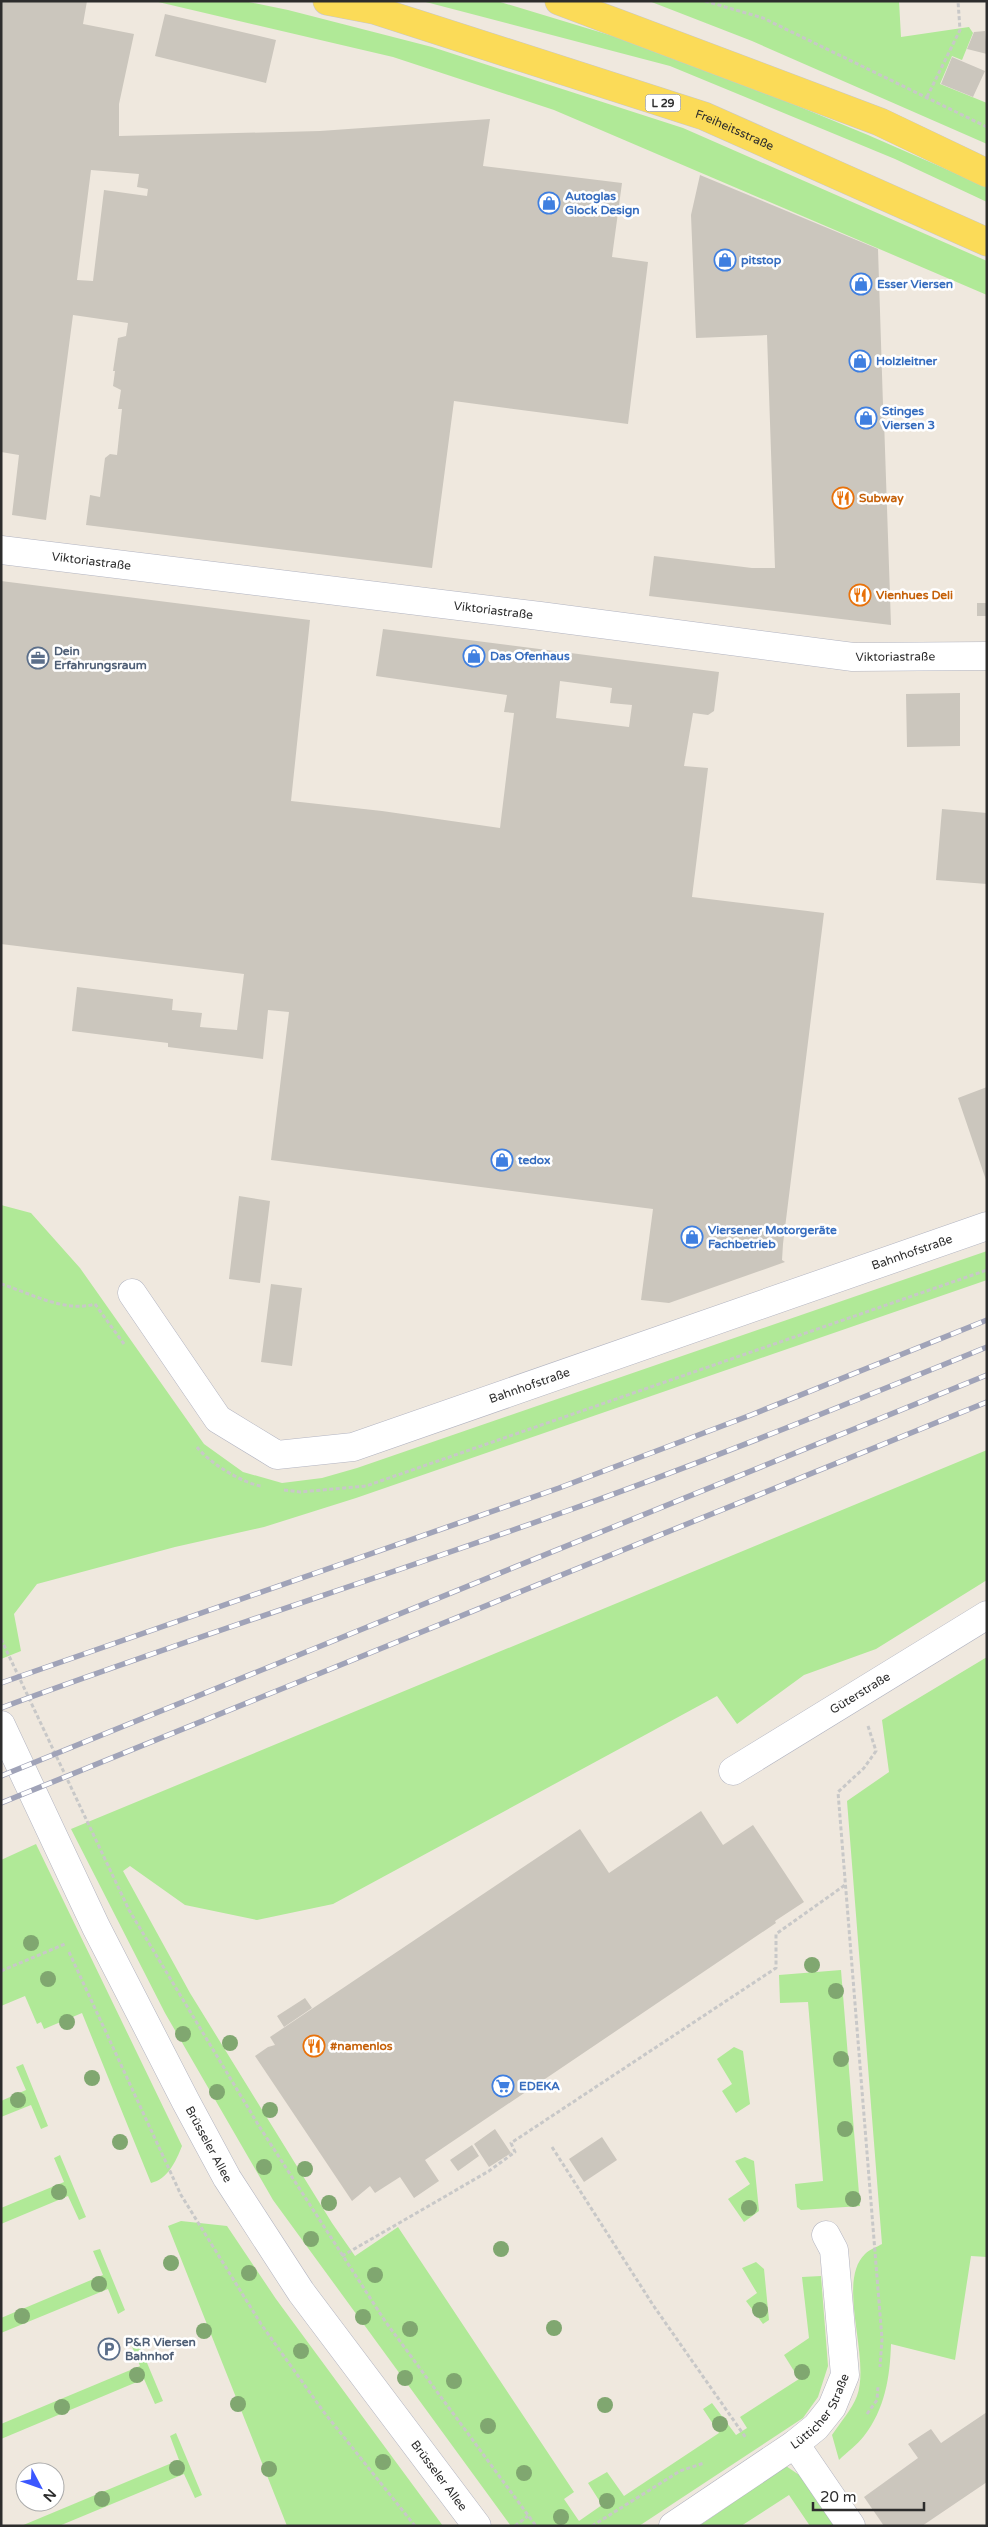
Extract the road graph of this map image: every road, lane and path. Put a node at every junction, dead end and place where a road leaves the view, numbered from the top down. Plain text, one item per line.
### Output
1 (327, 1) edge
2 (559, 1) edge
3 (705, 1) edge
4 (958, 1) edge
5 (927, 97) junction
6 (987, 127) edge
7 (987, 173) edge
8 (987, 242) edge
9 (1, 550) edge
10 (987, 656) edge
11 (987, 1226) edge
12 (1, 1284) edge
13 (132, 1293) joint
14 (987, 1615) edge
15 (1, 1639) edge
16 (857, 1694) junction
17 (1, 1725) edge
18 (733, 1771) dead end
19 (846, 1884) junction
20 (65, 1944) dead end
21 (1, 1971) edge
22 (552, 2147) dead end
23 (826, 2235) dead end
24 (342, 2256) junction
25 (879, 2374) dead end
26 (879, 2382) dead end
27 (863, 2420) dead end
28 (754, 2434) dead end
29 (747, 2439) junction
30 (740, 2444) dead end
31 (795, 2444) junction
32 (709, 2461) dead end
33 (528, 2516) junction
34 (477, 2526) edge
35 (516, 2526) edge
36 (536, 2526) edge
37 (592, 2526) edge
38 (673, 2526) edge
39 (851, 2526) edge

1 - 8 main road, Freiheitsstraße / L 29
2 - 7 main road
3 - 5 path
4 - 5 path
5 - 6 path
9 - 10 street, Viktoriastraße
11 - 13 street, Bahnhofstraße
12 - 13 path
14 - 16 street, Güterstraße
15 - 24 path
16 - 18 street, Güterstraße
16 - 19 path
17 - 34 street, Brüsseler Allee
19 - 24 path
19 - 25 path
20 - 21 path
22 - 29 path
23 - 31 street, Lütticher Straße
24 - 33 path
26 - 27 path
28 - 29 path
29 - 30 path
31 - 38 street, Lütticher Straße
31 - 39 street
32 - 37 path
33 - 35 path
33 - 36 path

